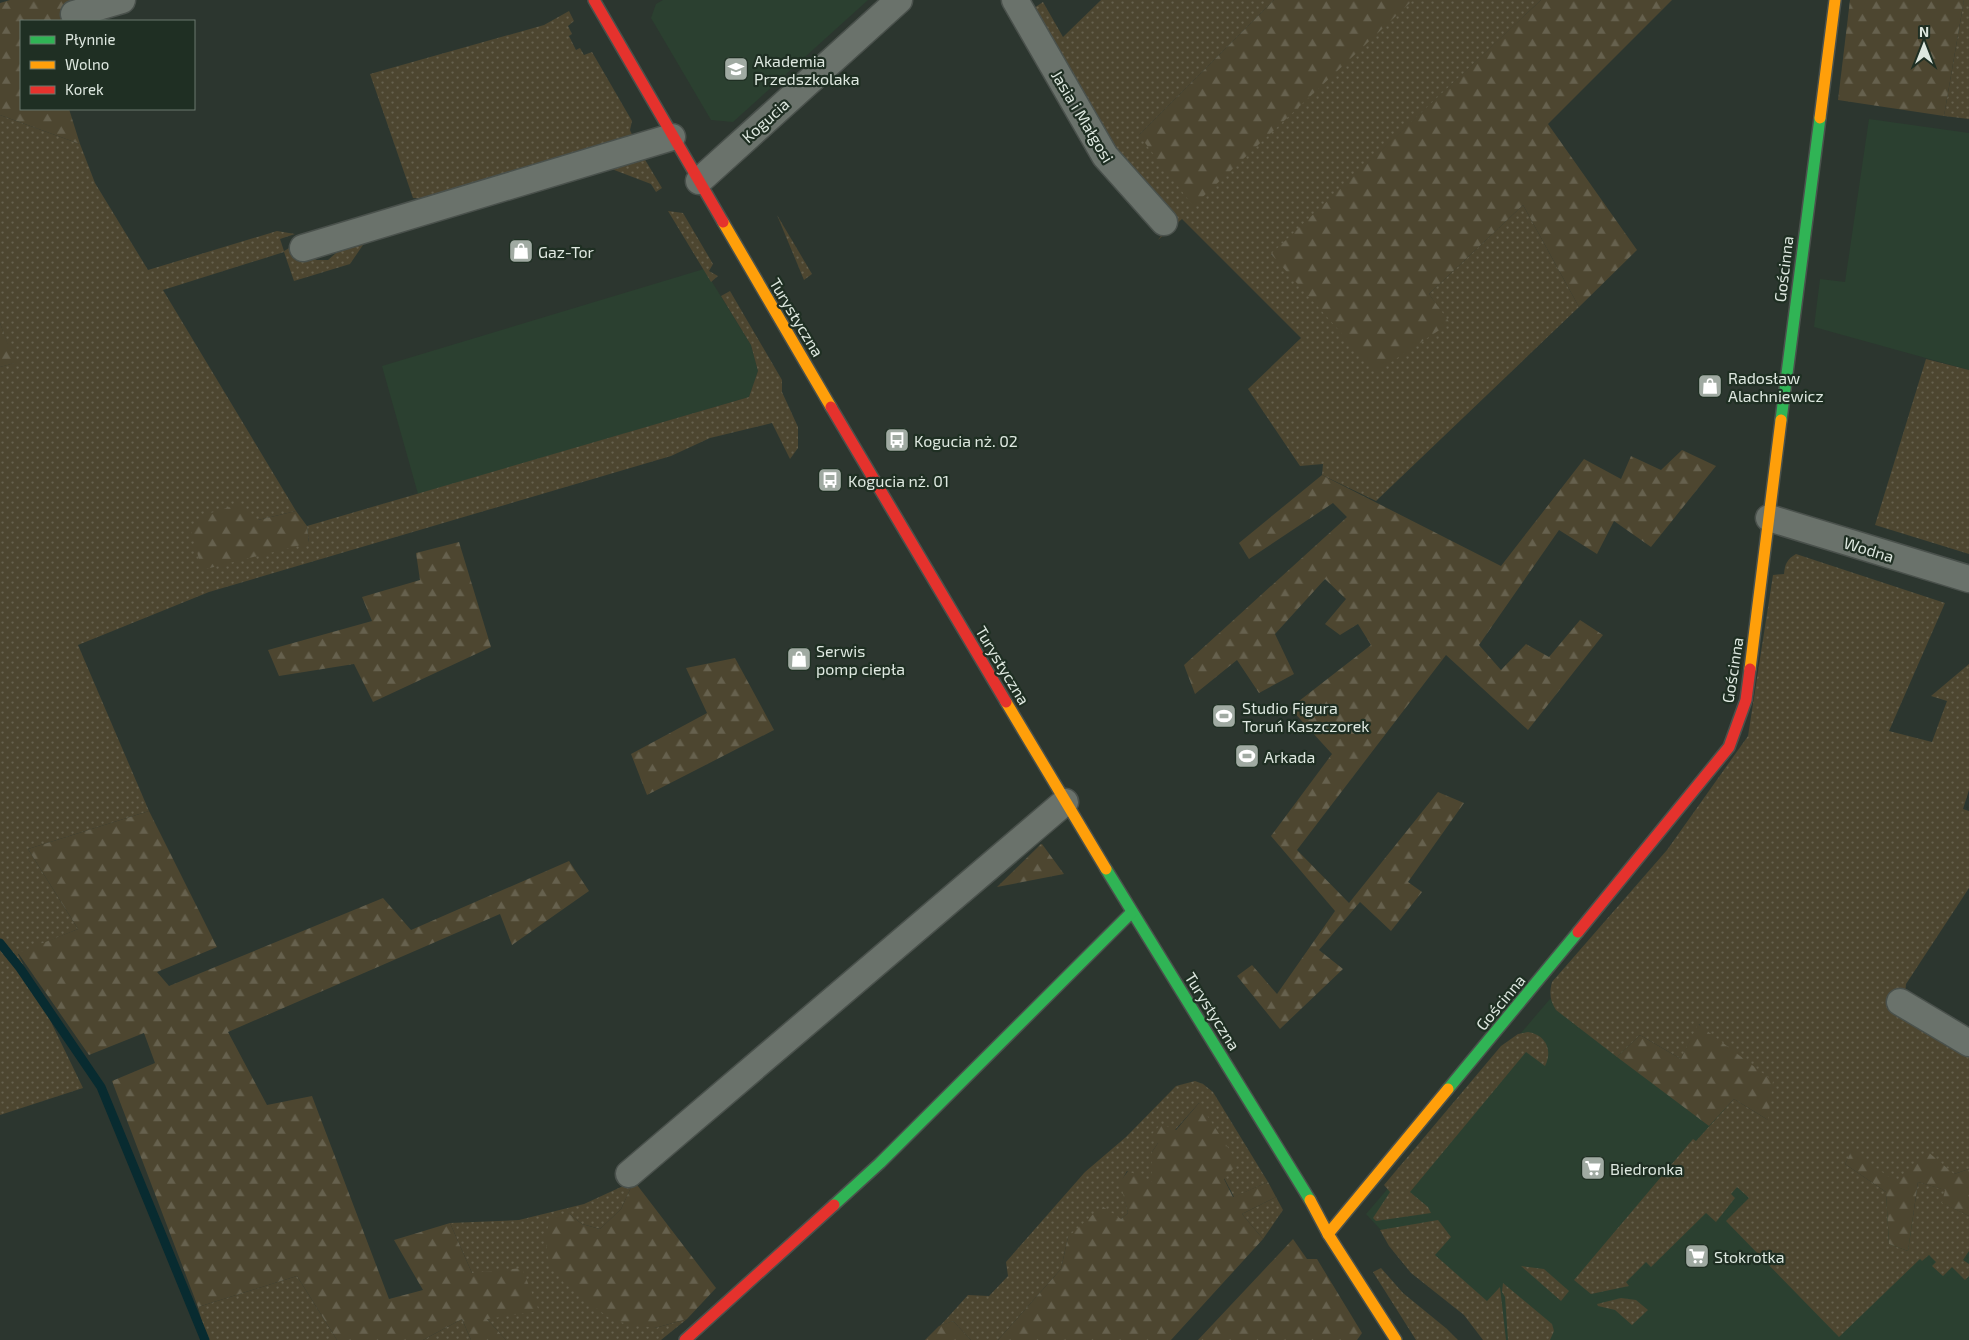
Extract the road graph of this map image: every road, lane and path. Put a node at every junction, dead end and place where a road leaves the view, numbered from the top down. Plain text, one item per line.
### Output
1 (122, 0) edge
2 (594, 0) edge
3 (899, 0) edge
4 (1015, 0) edge
5 (1835, 0) edge
6 (74, 14) dead end
7 (672, 137) junction
8 (699, 181) junction
9 (1164, 222) dead end
10 (303, 248) dead end
11 (1770, 518) junction
12 (1969, 579) edge
13 (1066, 802) junction
14 (1132, 912) junction
15 (1900, 1002) dead end
16 (1969, 1043) edge
17 (630, 1174) dead end
18 (1328, 1234) junction
19 (685, 1340) edge
20 (1396, 1340) edge

1 - 6 street
2 - 7 street, Turystyczna
3 - 8 street, Kogucia
4 - 9 street, Jasia i Małgosi
5 - 11 street, Gościnna
7 - 8 street, Turystyczna
7 - 10 street
8 - 13 street, Turystyczna
11 - 12 street, Wodna
11 - 18 street, Gościnna
13 - 14 street, Turystyczna
13 - 17 street
14 - 18 street, Turystyczna
14 - 19 street
15 - 16 street
18 - 20 street, Turystyczna

